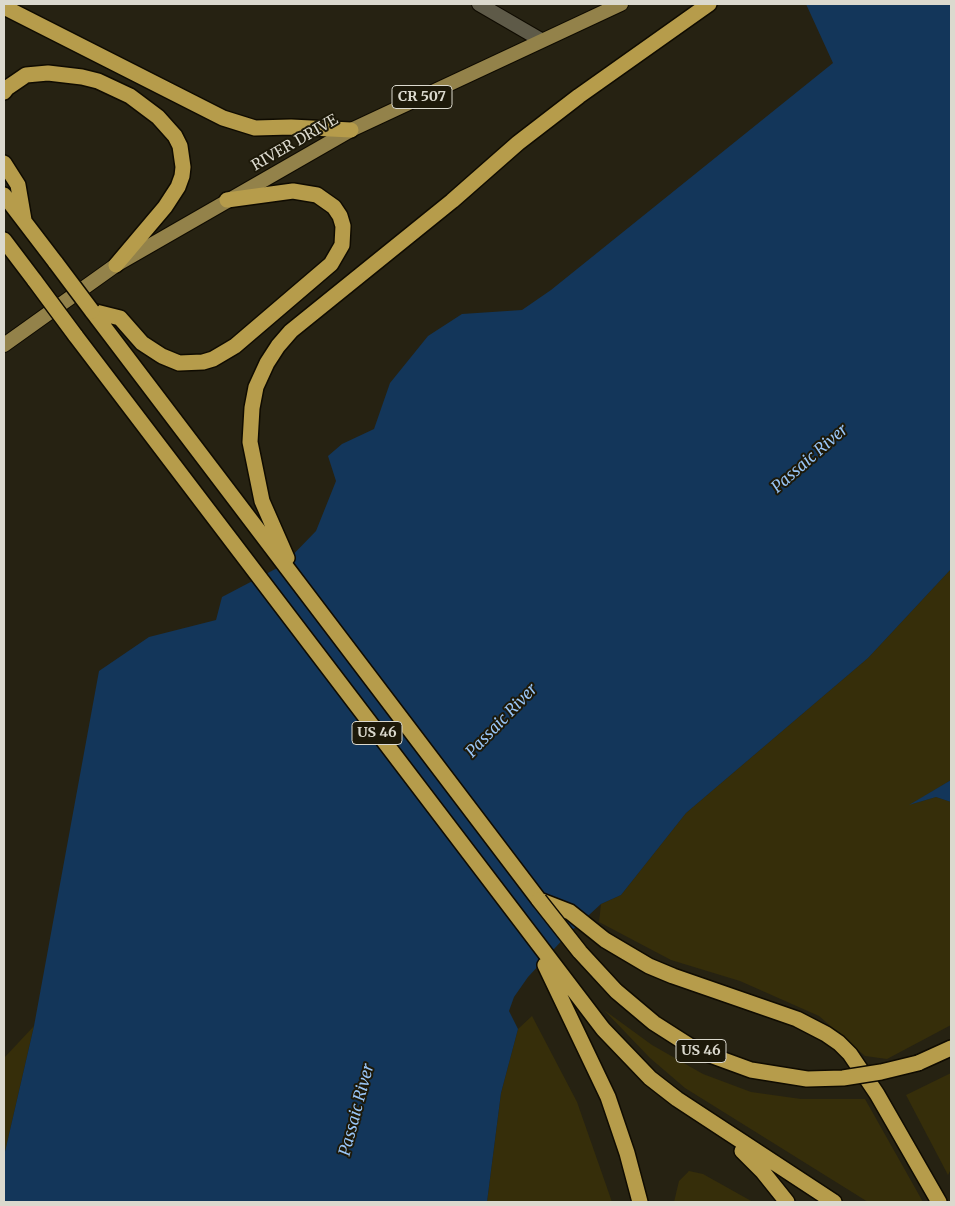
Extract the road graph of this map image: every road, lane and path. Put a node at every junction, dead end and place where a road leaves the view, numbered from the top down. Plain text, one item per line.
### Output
1 (479, 4) edge
2 (621, 4) edge
3 (709, 4) edge
4 (4, 7) edge
5 (541, 40) junction
6 (4, 92) edge
7 (351, 130) junction
8 (4, 163) edge
9 (4, 194) edge
10 (227, 200) junction
11 (25, 224) junction
12 (4, 240) edge
13 (4, 249) edge
14 (17, 258) junction
15 (116, 265) junction
16 (92, 311) junction
17 (4, 345) edge
18 (298, 583) junction
19 (539, 900) junction
20 (531, 935) junction
21 (951, 1048) edge
22 (718, 1127) junction
23 (640, 1202) edge
24 (787, 1202) edge
25 (834, 1202) edge
26 (938, 1202) edge

1 - 5 street
2 - 5 main road, RIVER DRIVE / CR 507
3 - 18 highway
4 - 7 highway
5 - 7 main road, RIVER DRIVE / CR 507
6 - 15 highway
7 - 10 main road, RIVER DRIVE / CR 507
8 - 11 highway
9 - 11 highway, US 46
10 - 15 main road, RIVER DRIVE / CR 507
10 - 16 highway
11 - 16 highway, US 46, bridge
12 - 14 highway, US 46
13 - 14 highway
14 - 20 highway, US 46, bridge
15 - 17 main road, RIVER DRIVE / CR 507
16 - 18 highway, US 46
18 - 19 highway, US 46
19 - 21 highway, US 46, bridge
19 - 26 highway
20 - 22 highway
20 - 23 highway, US 46
22 - 24 highway
22 - 25 highway

